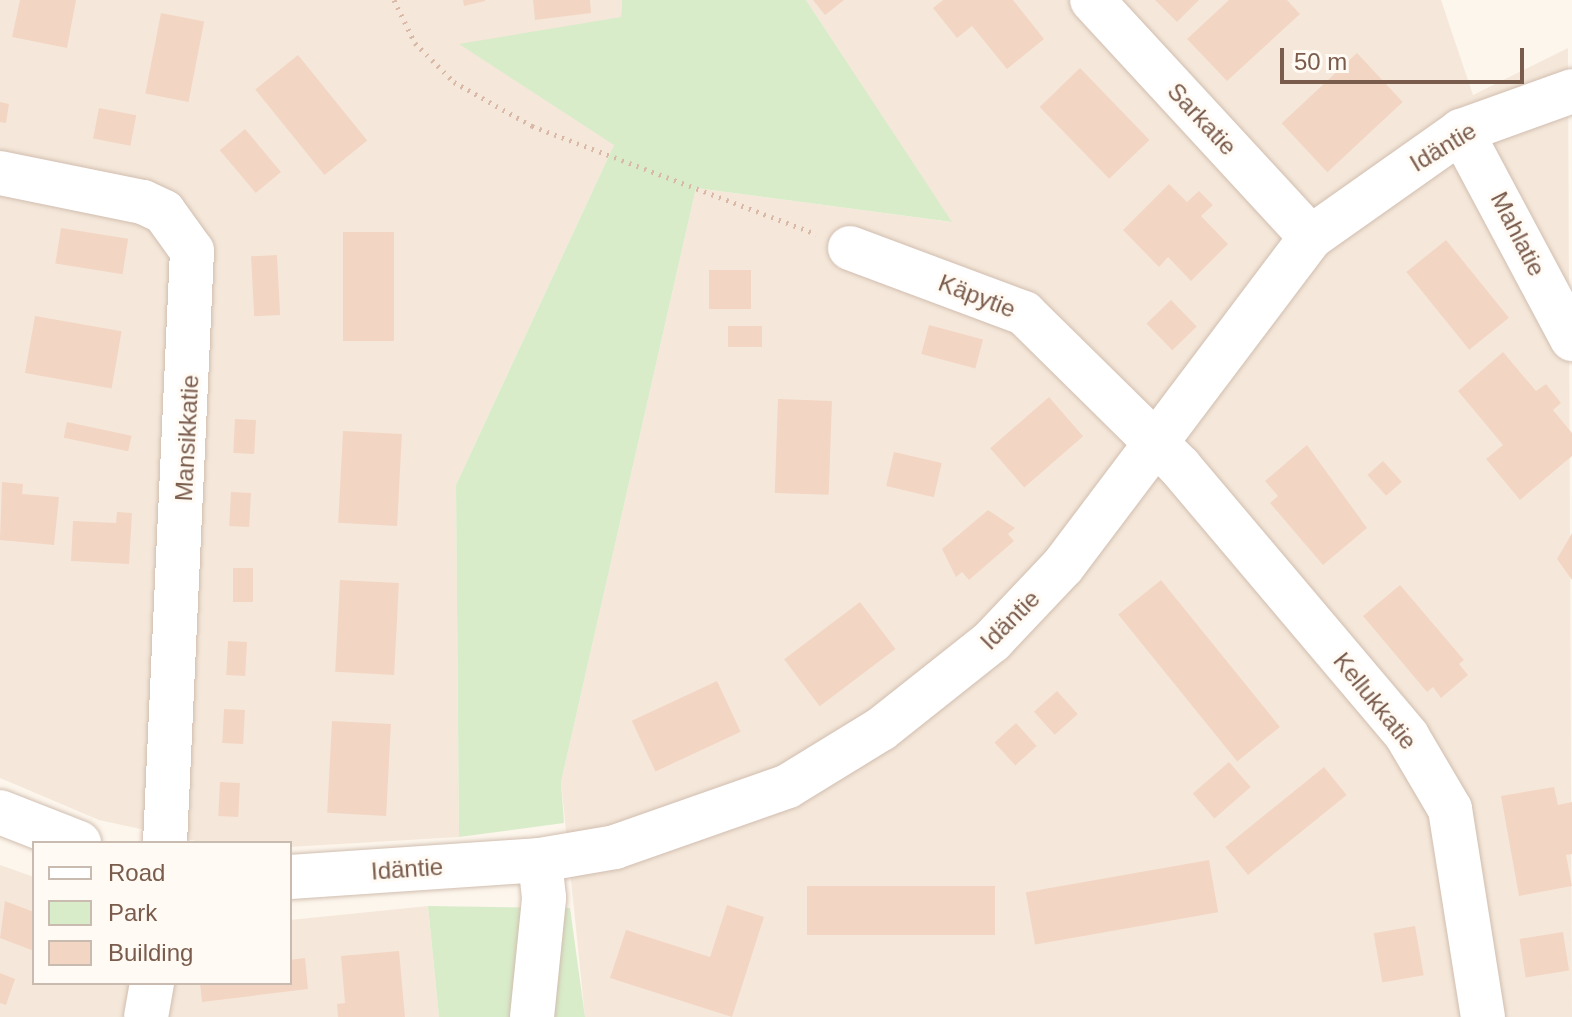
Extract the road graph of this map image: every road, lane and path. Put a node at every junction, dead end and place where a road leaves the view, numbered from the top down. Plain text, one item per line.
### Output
1 (394, 0) edge
2 (1092, 0) edge
3 (1572, 91) edge
4 (1461, 131) junction
5 (0, 173) edge
6 (1311, 237) junction
7 (850, 248) joint
8 (1572, 339) edge
9 (1153, 439) junction
10 (0, 812) edge
11 (74, 841) edge
12 (165, 841) edge
13 (540, 860) junction
14 (292, 877) edge
15 (152, 985) edge
16 (146, 1017) edge
17 (532, 1017) edge
18 (1483, 1017) edge

1 - 7 path
2 - 6 street, Sarkatie
3 - 4 street, Idäntie
4 - 6 street, Idäntie
4 - 8 street, Mahlatie
5 - 12 street, Mansikkatie
6 - 9 street, Idäntie
7 - 9 street, Käpytie
9 - 13 street, Idäntie
9 - 18 street, Kellukkatie
10 - 11 street
13 - 14 street, Idäntie
13 - 17 street
15 - 16 street

